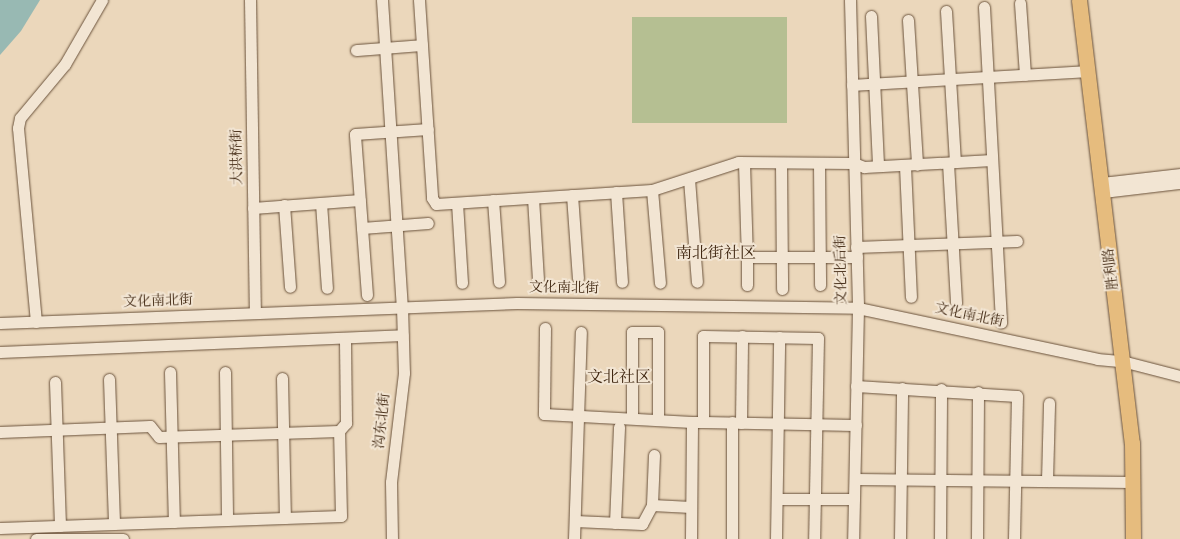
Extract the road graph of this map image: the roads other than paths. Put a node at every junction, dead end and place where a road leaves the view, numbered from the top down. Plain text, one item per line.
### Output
1 (102, 0) edge
2 (250, 0) edge
3 (382, 0) edge
4 (419, 0) edge
5 (850, 0) edge
6 (1079, 0) edge
7 (1020, 3) dead end
8 (984, 7) dead end
9 (946, 11) dead end
10 (871, 16) dead end
11 (908, 20) dead end
12 (422, 45) junction
13 (385, 48) junction
14 (356, 50) dead end
15 (1088, 71) junction
16 (1025, 75) junction
17 (988, 77) junction
18 (950, 79) junction
19 (912, 81) junction
20 (874, 84) junction
21 (852, 85) junction
22 (428, 129) junction
23 (391, 132) junction
24 (992, 160) junction
25 (744, 163) junction
26 (781, 163) junction
27 (819, 163) junction
28 (854, 163) junction
29 (952, 163) junction
30 (917, 165) junction
31 (878, 166) junction
32 (905, 166) junction
33 (1180, 174) edge
34 (689, 179) junction
35 (1180, 183) edge
36 (1102, 187) junction
37 (652, 190) junction
38 (616, 192) junction
39 (572, 195) junction
40 (532, 198) junction
41 (360, 200) junction
42 (493, 200) junction
43 (321, 202) junction
44 (457, 203) junction
45 (284, 205) junction
46 (253, 208) junction
47 (428, 223) dead end
48 (397, 225) junction
49 (362, 228) junction
50 (1017, 241) dead end
51 (997, 242) junction
52 (953, 244) junction
53 (909, 245) junction
54 (856, 252) junction
55 (782, 257) junction
56 (819, 257) junction
57 (747, 258) junction
58 (578, 278) dead end
59 (538, 279) dead end
60 (499, 282) dead end
61 (622, 282) dead end
62 (697, 282) dead end
63 (462, 283) dead end
64 (660, 283) dead end
65 (747, 285) dead end
66 (820, 285) dead end
67 (290, 287) dead end
68 (327, 288) dead end
69 (782, 289) dead end
70 (367, 295) dead end
71 (911, 297) dead end
72 (956, 303) dead end
73 (402, 307) junction
74 (858, 308) junction
75 (254, 313) junction
76 (36, 322) junction
77 (0, 323) edge
78 (1001, 323) dead end
79 (545, 328) dead end
80 (581, 332) dead end
81 (403, 335) junction
82 (742, 336) junction
83 (779, 337) junction
84 (345, 338) junction
85 (0, 352) edge
86 (1122, 361) junction
87 (170, 372) dead end
88 (224, 372) dead end
89 (1180, 376) edge
90 (282, 378) dead end
91 (109, 379) dead end
92 (55, 382) dead end
93 (856, 386) junction
94 (902, 388) junction
95 (941, 389) junction
96 (978, 392) junction
97 (1049, 403) dead end
98 (580, 416) junction
99 (632, 418) junction
100 (658, 420) junction
101 (698, 422) junction
102 (736, 422) junction
103 (778, 423) junction
104 (816, 424) junction
105 (856, 425) junction
106 (619, 427) dead end
107 (111, 428) junction
108 (57, 430) junction
109 (339, 431) junction
110 (0, 432) edge
111 (283, 433) junction
112 (226, 435) junction
113 (172, 437) junction
114 (654, 455) dead end
115 (855, 479) junction
116 (901, 480) junction
117 (940, 480) junction
118 (978, 480) junction
119 (1016, 481) junction
120 (1047, 481) junction
121 (1132, 482) junction
122 (777, 499) junction
123 (814, 499) junction
124 (854, 499) junction
125 (652, 505) junction
126 (691, 507) junction
127 (285, 518) junction
128 (227, 520) junction
129 (575, 521) junction
130 (174, 522) junction
131 (615, 523) junction
132 (114, 524) junction
133 (60, 526) junction
134 (0, 528) edge
135 (88, 538) edge
136 (36, 539) edge
137 (50, 539) edge
138 (123, 539) edge
139 (392, 539) edge
140 (574, 539) edge
141 (691, 539) edge
142 (732, 539) edge
143 (776, 539) edge
144 (814, 539) edge
145 (854, 539) edge
146 (900, 539) edge
147 (940, 539) edge
148 (977, 539) edge
149 (1014, 539) edge
150 (1133, 539) edge

1 - 76 street
2 - 46 street, 大洪桥街
3 - 13 street, 沟东北街
4 - 12 street
5 - 21 street, 文化北后街
6 - 15 main road, 胜利路
7 - 16 street
8 - 17 street
9 - 18 street
10 - 20 street
11 - 19 street
12 - 13 street
12 - 22 street
13 - 14 street
13 - 23 street, 沟东北街
15 - 16 street
15 - 36 main road, 胜利路
16 - 17 street
17 - 18 street
17 - 24 street
18 - 19 street
18 - 29 street
19 - 20 street
19 - 30 street
20 - 21 street
20 - 31 street
21 - 28 street, 文化北后街
22 - 23 street
22 - 44 street
23 - 41 street
23 - 48 street, 沟东北街
24 - 29 street
24 - 51 street
25 - 26 street
25 - 34 street
25 - 57 street
26 - 27 street
26 - 55 street
27 - 28 street
27 - 56 street
28 - 31 street
28 - 54 street, 文化北后街
29 - 30 street
29 - 52 street
30 - 32 street
31 - 32 street
32 - 53 street
33 - 36 street
34 - 37 street
34 - 62 street
35 - 36 street
36 - 86 main road, 胜利路
37 - 38 street
37 - 64 street
38 - 39 street
38 - 61 street
39 - 40 street
39 - 58 street
40 - 42 street
40 - 59 street
41 - 43 street
41 - 49 street
42 - 44 street
42 - 60 street
43 - 45 street
43 - 68 street
44 - 63 street
45 - 46 street
45 - 67 street
46 - 75 street, 大洪桥街
47 - 48 street
48 - 49 street
48 - 73 street, 沟东北街
49 - 70 street
50 - 51 street
51 - 52 street
51 - 78 street
52 - 53 street
52 - 72 street
53 - 54 street
53 - 71 street
54 - 56 street
54 - 74 street, 文化北后街
55 - 56 street
55 - 57 street
55 - 69 street
56 - 66 street
57 - 65 street
73 - 74 street, 文化南北街
73 - 75 street, 文化南北街
73 - 81 street, 沟东北街
74 - 86 street, 文化南北街
74 - 93 street, 文化北后街
75 - 76 street, 文化南北街
76 - 77 street, 文化南北街
79 - 98 street
80 - 98 street
81 - 84 street
81 - 139 street, 沟东北街
82 - 83 street
82 - 101 street
82 - 102 street
83 - 103 street
83 - 104 street
84 - 85 street
84 - 109 street
86 - 89 street, 文化南北街
86 - 121 main road, 胜利路
87 - 113 street
88 - 112 street
90 - 111 street
91 - 107 street
92 - 108 street
93 - 94 street
93 - 105 street, 文化北后街
94 - 95 street
94 - 116 street
95 - 96 street
95 - 117 street
96 - 118 street
96 - 119 street
97 - 120 street
98 - 99 street
98 - 129 street
99 - 100 street
99 - 100 street
100 - 101 street
101 - 102 street
101 - 126 street
102 - 103 street
102 - 142 street
103 - 104 street
103 - 122 street
104 - 105 street
104 - 123 street
105 - 115 street, 文化北后街
106 - 131 street
107 - 108 street
107 - 113 street
107 - 132 street
108 - 110 street
108 - 133 street
109 - 111 street
109 - 127 street
111 - 112 street
111 - 127 street
112 - 113 street
112 - 128 street
113 - 130 street
114 - 125 street
115 - 116 street
115 - 124 street, 文化北后街
116 - 117 street
116 - 146 street
117 - 118 street
117 - 147 street
118 - 119 street
118 - 148 street
119 - 120 street
119 - 149 street
120 - 121 street
121 - 150 main road, 胜利路
122 - 123 street
122 - 143 street
123 - 124 street
123 - 144 street
124 - 145 street, 文化北后街
125 - 126 street
125 - 131 street
126 - 141 street
127 - 128 street
128 - 130 street
129 - 131 street
129 - 140 street
130 - 132 street
132 - 133 street
133 - 134 street
135 - 137 street
135 - 138 street
136 - 137 street

